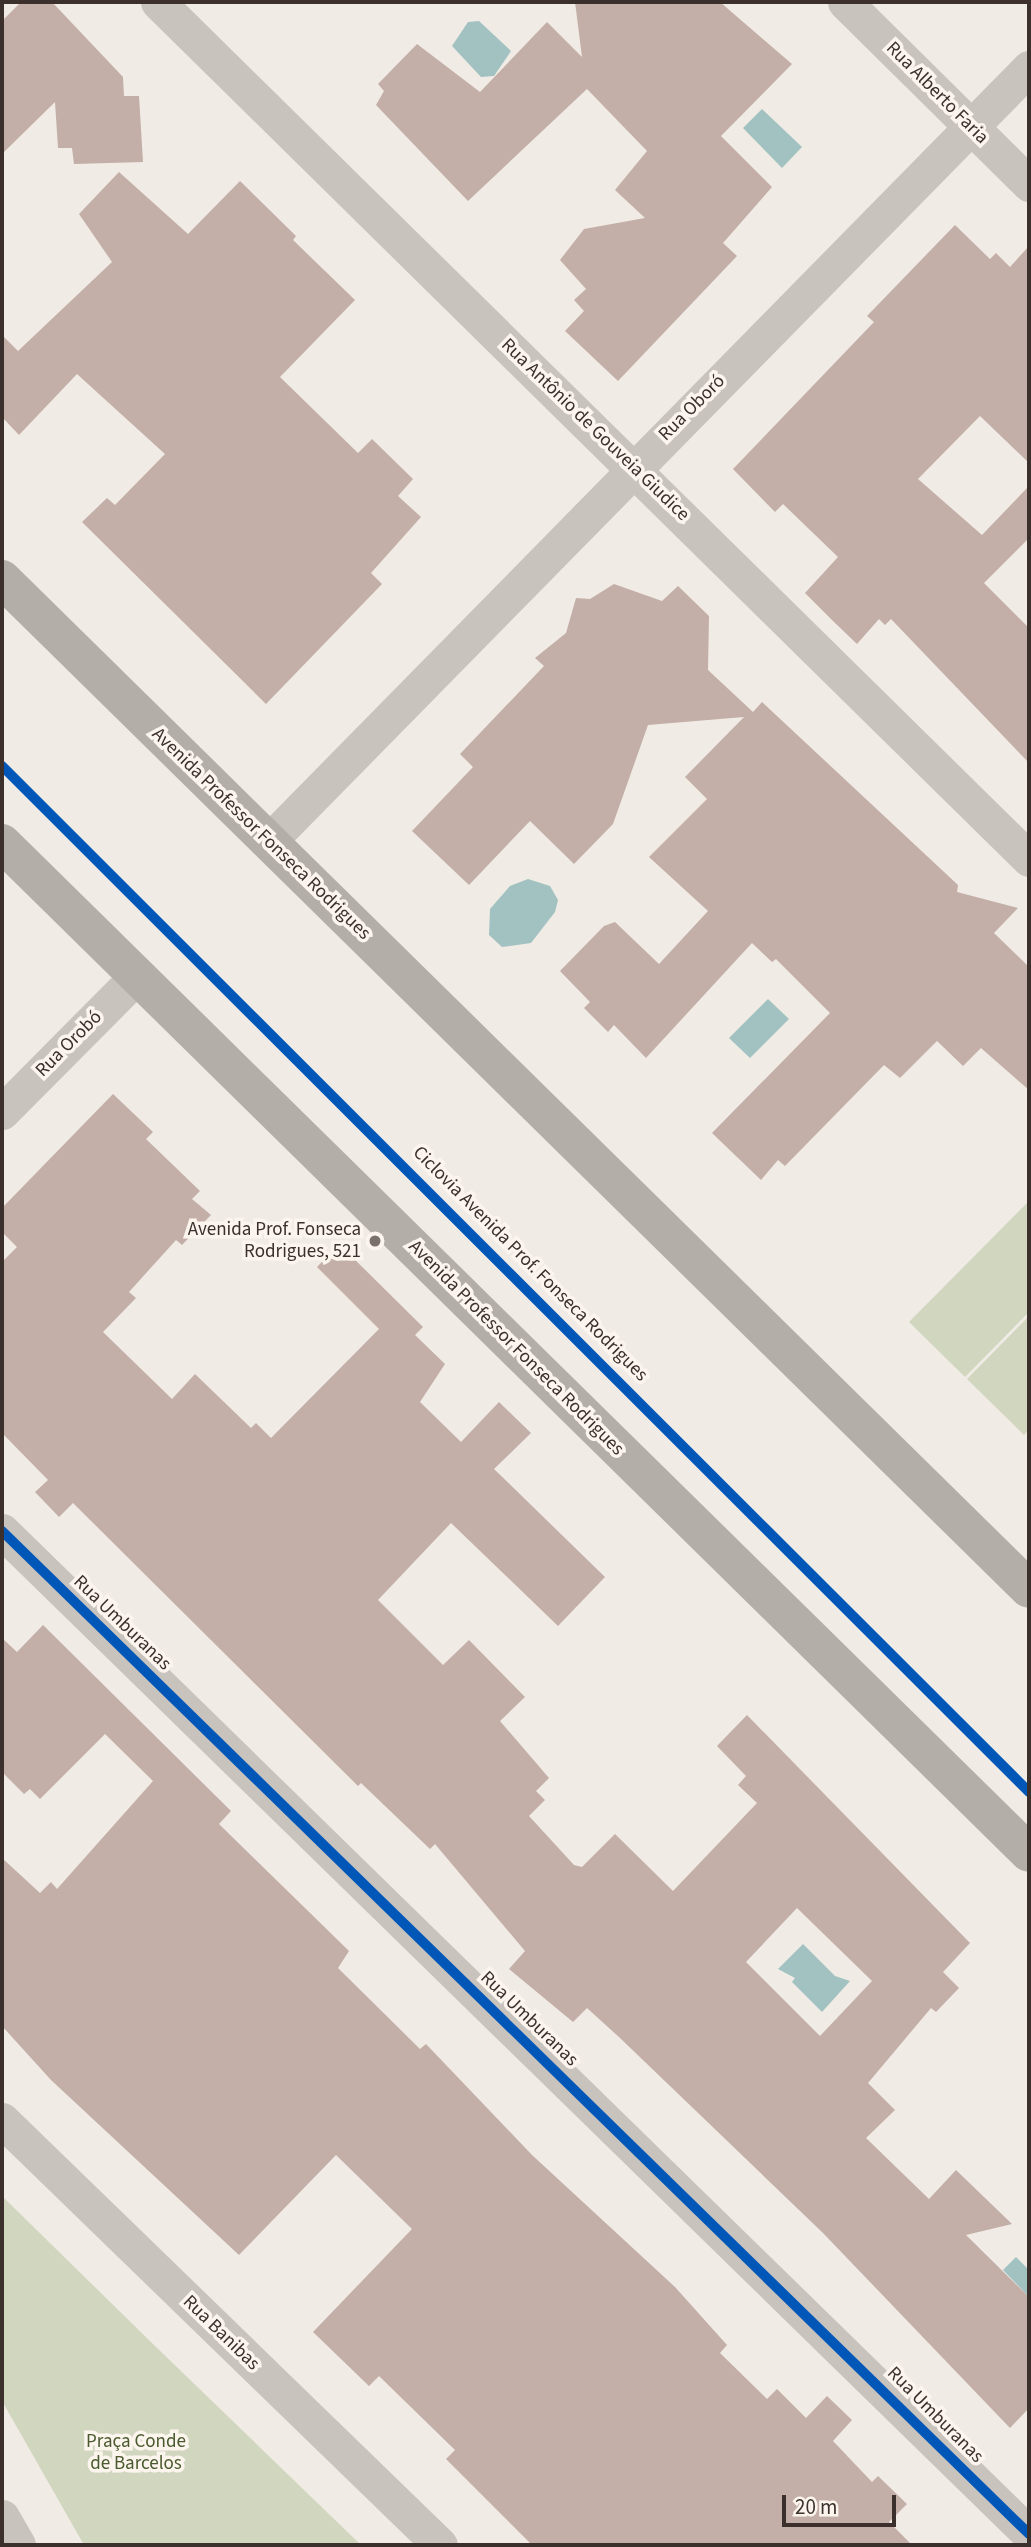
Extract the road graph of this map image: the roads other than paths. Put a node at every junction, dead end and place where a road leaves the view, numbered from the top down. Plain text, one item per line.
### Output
1 (158, 2) edge
2 (845, 2) edge
3 (1029, 68) edge
4 (972, 127) junction
5 (1029, 184) edge
6 (634, 467) junction
7 (2, 579) edge
8 (269, 841) junction
9 (2, 843) edge
10 (1029, 859) edge
11 (137, 976) junction
12 (2, 1112) edge
13 (2, 1531) edge
14 (1029, 1589) edge
15 (1029, 1853) edge
16 (2, 2120) edge
17 (2, 2517) edge
18 (1029, 2535) edge
19 (18, 2545) edge
20 (440, 2545) edge

1 - 6 street, Rua Antônio de Gouveia Giudice
2 - 4 street, Rua Alberto Faria
3 - 4 street, Rua Oboró
4 - 5 street, Rua Alberto Faria
4 - 6 street, Rua Oboró
6 - 8 street, Rua Oboró
6 - 10 street, Rua Antônio de Gouveia Giudice
7 - 8 highway, Avenida Professor Fonseca Rodrigues
8 - 14 highway, Avenida Professor Fonseca Rodrigues
9 - 11 highway, Avenida Professor Fonseca Rodrigues
11 - 12 street, Rua Orobó
11 - 15 highway, Avenida Professor Fonseca Rodrigues
13 - 18 street, Rua Umburanas
16 - 20 street, Rua Banibas
17 - 19 street

